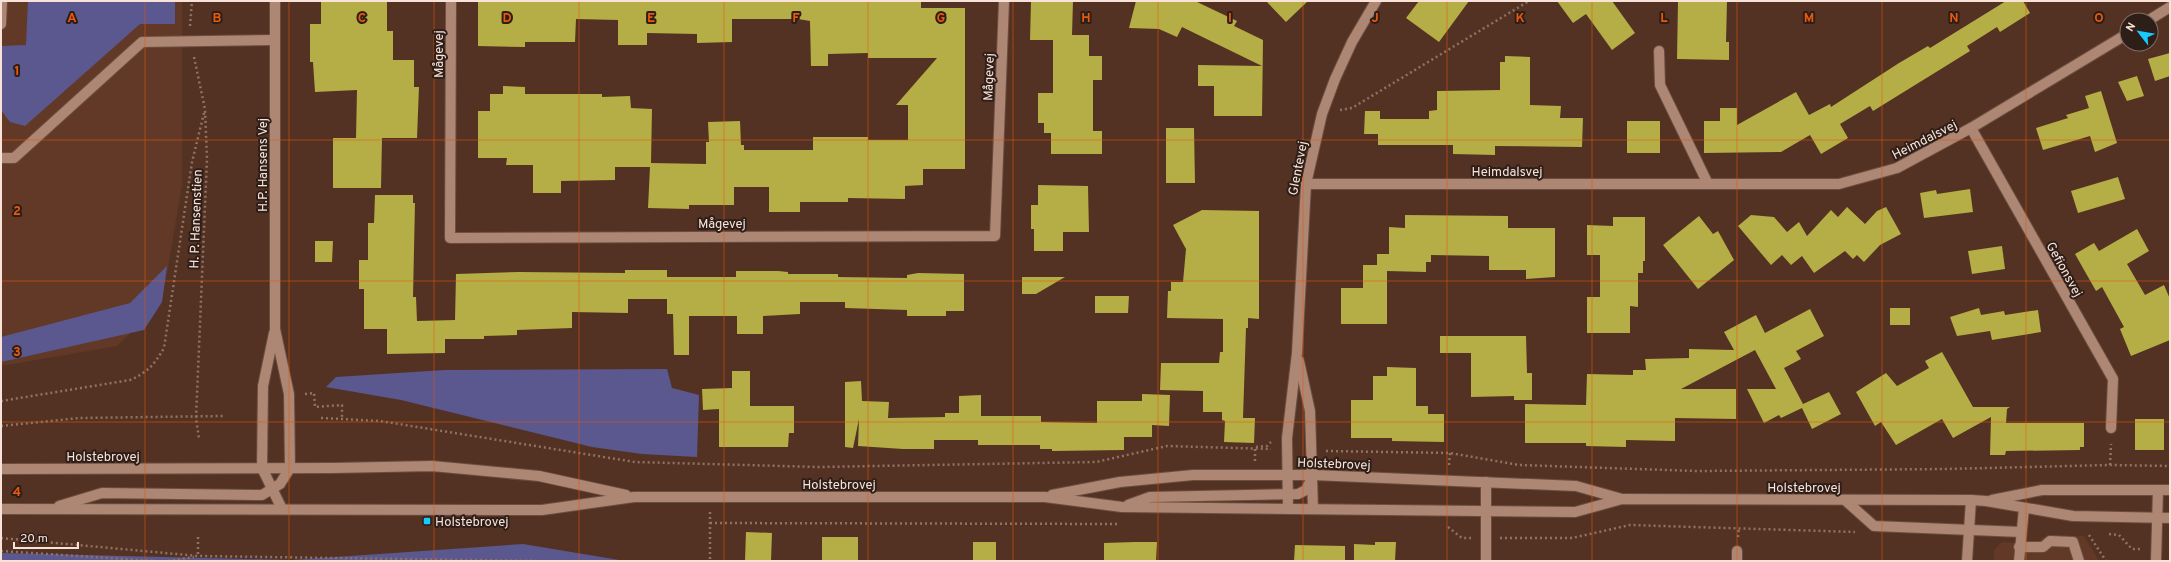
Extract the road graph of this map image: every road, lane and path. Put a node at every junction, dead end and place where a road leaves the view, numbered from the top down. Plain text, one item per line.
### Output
1 (2, 1) edge
2 (192, 1) edge
3 (275, 1) edge
4 (451, 1) edge
5 (1004, 1) edge
6 (1376, 1) edge
7 (1529, 1) edge
8 (2170, 7) edge
9 (2159, 14) edge
10 (1, 24) edge
11 (2119, 39) edge
12 (190, 40) junction
13 (275, 40) junction
14 (1659, 51) dead end
15 (1340, 104) dead end
16 (205, 109) junction
17 (1971, 128) junction
18 (1, 158) edge
19 (1306, 184) junction
20 (1708, 184) junction
21 (275, 329) junction
22 (1297, 353) junction
23 (1, 401) edge
24 (315, 407) dead end
25 (224, 416) dead end
26 (196, 418) junction
27 (342, 419) dead end
28 (1, 426) edge
29 (2112, 428) joint
30 (199, 439) dead end
31 (1323, 445) dead end
32 (1324, 451) dead end
33 (2110, 465) dead end
34 (262, 468) junction
35 (290, 468) junction
36 (1, 469) edge
37 (1288, 475) junction
38 (1313, 476) junction
39 (1486, 482) junction
40 (2158, 490) junction
41 (2170, 490) edge
42 (271, 491) junction
43 (1288, 494) junction
44 (634, 497) junction
45 (710, 497) junction
46 (1044, 497) junction
47 (1622, 500) junction
48 (1971, 500) junction
49 (1846, 501) junction
50 (1986, 501) junction
51 (1122, 507) junction
52 (2024, 508) junction
53 (1, 509) edge
54 (49, 509) junction
55 (282, 509) junction
56 (1288, 509) junction
57 (1313, 510) junction
58 (1487, 511) junction
59 (2157, 518) junction
60 (2170, 518) edge
61 (710, 523) junction
62 (1122, 524) dead end
63 (1445, 526) dead end
64 (1969, 530) junction
65 (1858, 532) dead end
66 (2087, 533) dead end
67 (198, 537) dead end
68 (1, 538) edge
69 (1486, 538) junction
70 (2020, 540) junction
71 (1, 551) edge
72 (198, 556) junction
73 (1967, 556) edge
74 (155, 561) edge
75 (168, 561) edge
76 (541, 561) edge
77 (710, 561) edge
78 (1486, 561) edge
79 (2019, 561) edge
80 (2079, 561) edge
81 (2106, 561) edge
82 (2156, 561) edge

1 - 10 main road
2 - 12 path, H. P. Hansenstien
3 - 13 main road, H.P. Hansens Vej
4 - 5 main road, Mågevej
6 - 19 main road, Glentevej
7 - 15 path
8 - 9 main road
11 - 17 main road, Heimdalsvej
12 - 13 main road
12 - 16 path, H. P. Hansenstien
12 - 18 main road
13 - 21 main road, H.P. Hansens Vej
14 - 20 main road
16 - 23 path
16 - 26 path, H. P. Hansenstien
17 - 20 main road, Heimdalsvej
17 - 29 main road, Gefionsvej
19 - 20 main road, Heimdalsvej
19 - 22 main road, Glentevej
21 - 34 main road, H.P. Hansens Vej
21 - 35 main road, H.P. Hansens Vej
22 - 37 main road, Glentevej
22 - 38 main road, Glentevej
24 - 27 path
25 - 26 path
26 - 28 path
26 - 30 path, H. P. Hansenstien
29 - 33 path
31 - 32 path
34 - 35 main road, Holstebrovej
34 - 36 main road, Holstebrovej
34 - 42 main road
35 - 42 main road
35 - 44 main road, Holstebrovej
37 - 38 main road, Holstebrovej
37 - 43 main road, Glentevej
37 - 46 main road, Holstebrovej
38 - 39 main road, Holstebrovej
38 - 43 main road
38 - 57 main road, Glentevej
39 - 47 main road, Holstebrovej
39 - 58 main road
40 - 41 main road, Holstebrovej
40 - 50 main road, Holstebrovej
40 - 59 main road
42 - 54 main road
42 - 55 main road
43 - 51 main road
43 - 56 main road, Glentevej
44 - 45 main road, Holstebrovej
44 - 55 main road, Holstebrovej
45 - 46 main road, Holstebrovej
45 - 61 path
46 - 51 main road, Holstebrovej
47 - 49 main road, Holstebrovej
47 - 58 main road, Holstebrovej
48 - 49 main road, Holstebrovej
48 - 50 main road, Holstebrovej
48 - 64 main road
49 - 64 main road
50 - 52 main road, Holstebrovej
51 - 56 main road, Holstebrovej
52 - 59 main road, Holstebrovej
52 - 70 main road
53 - 54 main road, Holstebrovej
54 - 55 main road, Holstebrovej
56 - 57 main road, Holstebrovej
57 - 58 main road, Holstebrovej
58 - 69 main road
59 - 60 main road, Holstebrovej
59 - 82 main road
61 - 62 path
61 - 77 path
63 - 69 path
64 - 70 main road
64 - 73 main road
65 - 69 path
66 - 81 path
67 - 72 path
68 - 72 path
69 - 78 main road
70 - 79 main road
70 - 80 main road
71 - 74 path
72 - 75 path
72 - 76 path

